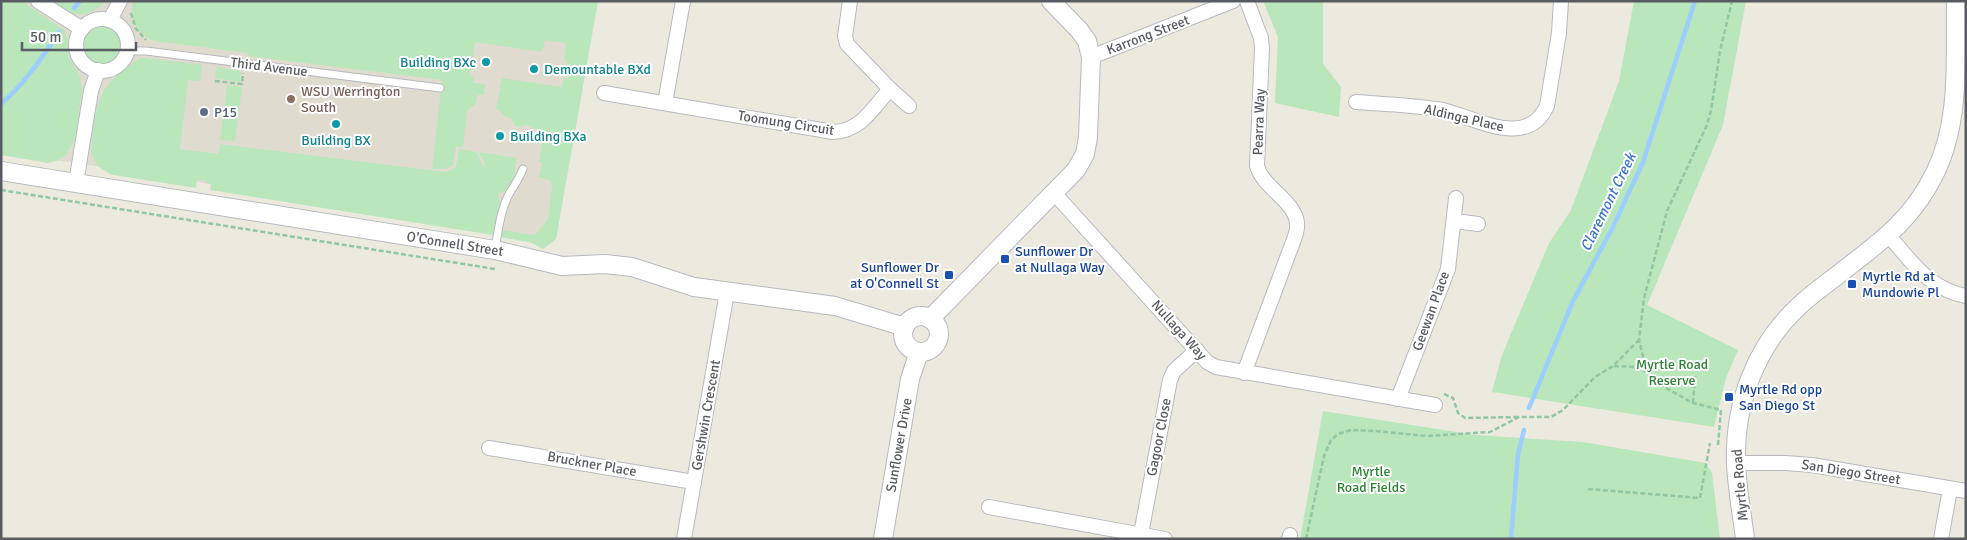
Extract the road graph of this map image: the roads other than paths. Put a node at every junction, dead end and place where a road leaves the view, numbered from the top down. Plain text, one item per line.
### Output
1 (38, 1) edge
2 (683, 1) edge
3 (850, 1) edge
4 (1051, 1) edge
5 (1233, 1) edge
6 (1247, 1) edge
7 (1561, 1) edge
8 (126, 4) edge
9 (1959, 6) edge
10 (110, 20) junction
11 (82, 29) junction
12 (128, 51) junction
13 (1091, 57) junction
14 (98, 70) junction
15 (440, 88) dead end
16 (890, 89) junction
17 (604, 93) dead end
18 (1356, 102) dead end
19 (665, 103) junction
20 (909, 106) dead end
21 (523, 168) dead end
22 (1, 171) edge
23 (76, 183) junction
24 (1054, 193) junction
25 (1456, 198) dead end
26 (1455, 221) junction
27 (1478, 224) dead end
28 (1889, 236) junction
29 (495, 250) junction
30 (727, 292) junction
31 (1966, 296) edge
32 (930, 319) junction
33 (905, 327) junction
34 (1197, 350) junction
35 (919, 352) junction
36 (1244, 373) junction
37 (1398, 399) junction
38 (1436, 399) road end
39 (489, 448) dead end
40 (1736, 463) junction
41 (694, 482) junction
42 (1950, 488) junction
43 (1966, 491) edge
44 (989, 507) dead end
45 (1141, 534) junction
46 (684, 539) edge
47 (883, 539) edge
48 (1165, 539) edge
49 (1745, 539) edge
50 (1941, 539) edge

1 - 11 street
2 - 19 street
3 - 16 street
4 - 13 street
5 - 13 street, Karrong Street
6 - 36 street, Pearra Way
7 - 18 street, Aldinga Place
8 - 10 street
9 - 28 street, Myrtle Road
10 - 11 street
10 - 12 street
11 - 14 street
12 - 14 street
12 - 15 lane, Third Avenue
13 - 24 street
14 - 23 street
16 - 19 street, Toomung Circuit
16 - 20 street
17 - 19 street, Toomung Circuit
21 - 29 lane
22 - 23 street, O'Connell Street
23 - 29 street, O'Connell Street
24 - 32 street
24 - 34 street, Nullaga Way
25 - 26 street, Geewan Place
26 - 27 street
26 - 37 street, Geewan Place
28 - 31 street
28 - 40 street, Myrtle Road
29 - 30 street, O'Connell Street
30 - 33 street, O'Connell Street
30 - 41 street, Gershwin Crescent
32 - 33 street
32 - 35 street
33 - 35 street
34 - 36 street, Nullaga Way
34 - 45 street, Gagoor Close
35 - 47 street, Sunflower Drive
36 - 37 street, Nullaga Way
37 - 38 street, Nullaga Way
39 - 41 street, Bruckner Place
40 - 42 street, San Diego Street
40 - 49 street, Myrtle Road
41 - 46 street, Gershwin Crescent
42 - 43 street, San Diego Street
42 - 50 street
44 - 45 street
45 - 48 street

